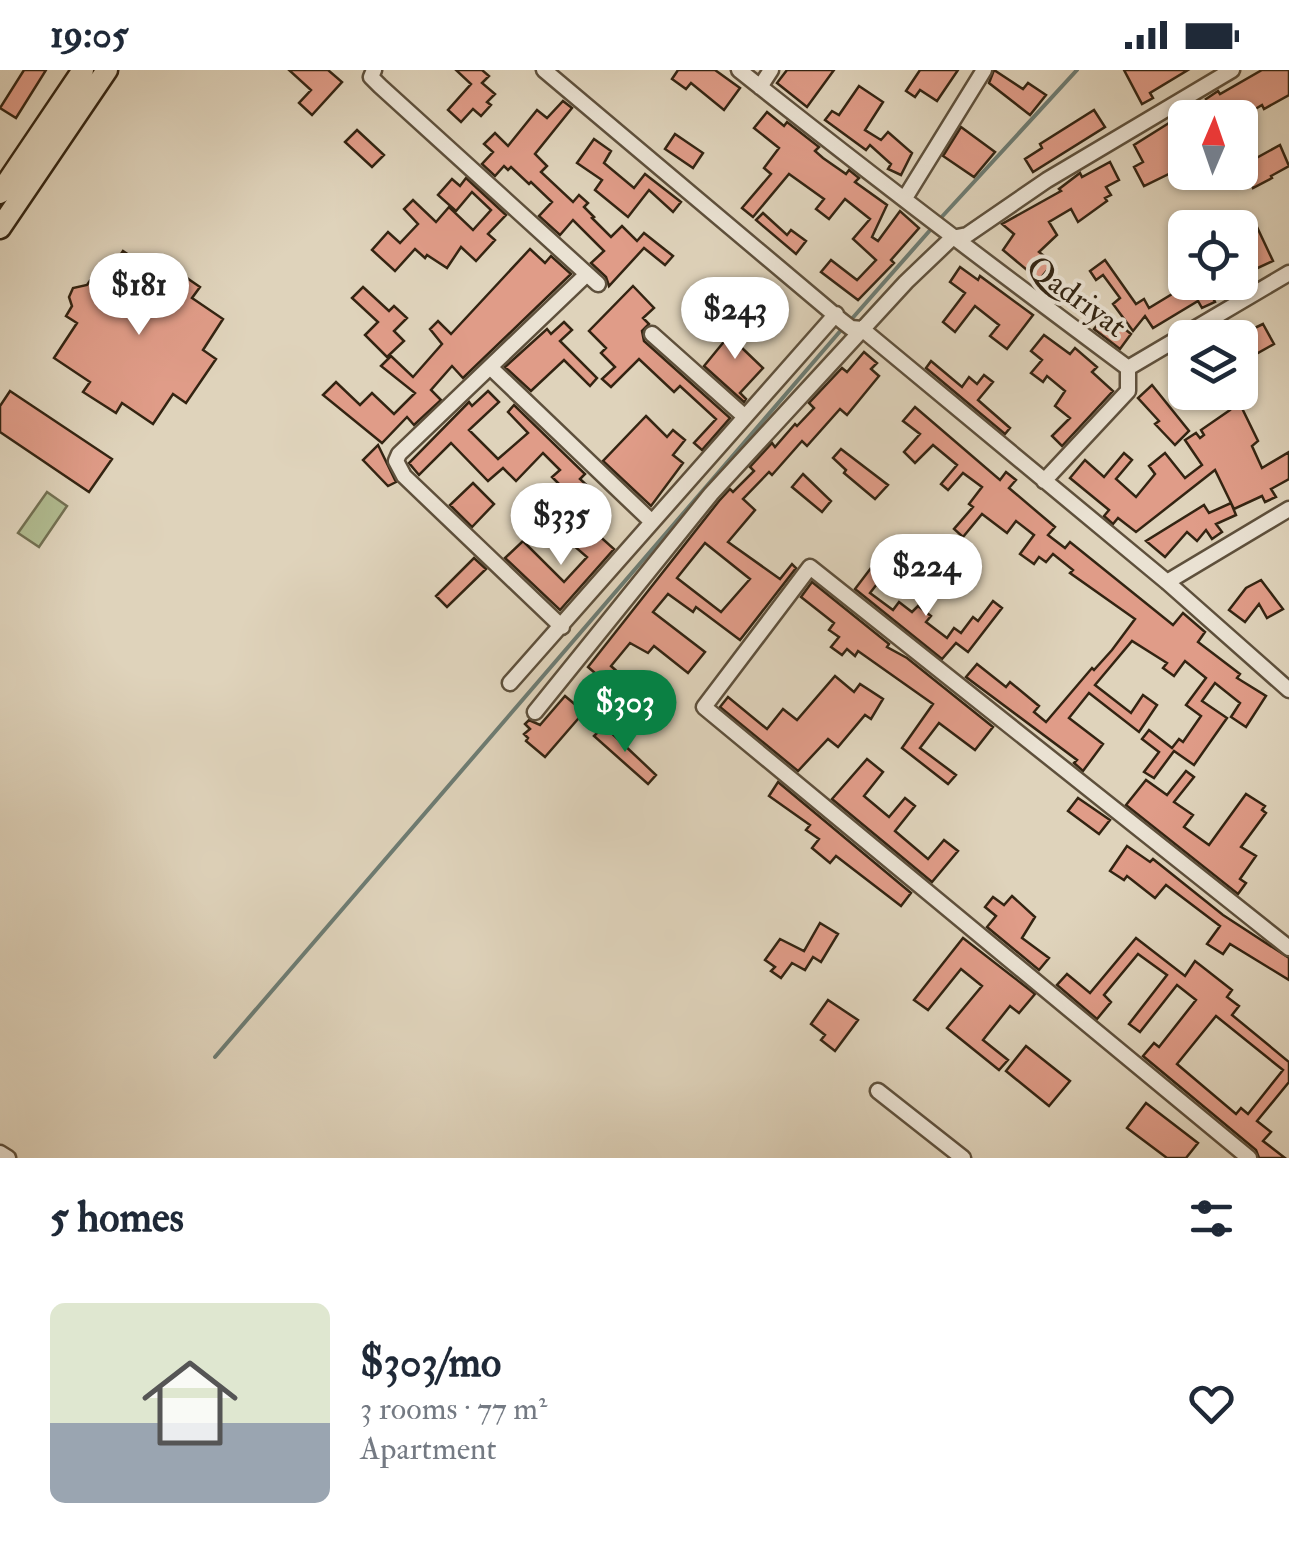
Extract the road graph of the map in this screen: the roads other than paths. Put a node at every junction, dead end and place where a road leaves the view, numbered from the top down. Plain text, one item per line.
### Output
1 (83, 70) edge
2 (107, 70) edge
3 (374, 70) edge
4 (544, 70) edge
5 (739, 70) edge
6 (771, 70) edge
7 (984, 70) edge
8 (1232, 70) edge
9 (760, 87) junction
10 (0, 193) edge
11 (905, 198) junction
12 (0, 228) edge
13 (952, 238) junction
14 (1289, 274) edge
15 (848, 323) junction
16 (652, 334) dead end
17 (492, 368) junction
18 (1128, 368) junction
19 (744, 416) junction
20 (1044, 481) junction
21 (1289, 508) edge
22 (652, 522) junction
23 (1167, 582) junction
24 (562, 627) junction
25 (510, 683) dead end
26 (1289, 690) edge
27 (536, 712) dead end
28 (1289, 948) edge
29 (878, 1091) dead end
30 (0, 1153) edge
31 (8, 1158) edge
32 (963, 1158) edge
33 (1249, 1158) edge

1 - 10 highway
2 - 12 highway
3 - 17 street
4 - 15 street
5 - 9 street, Qadriyat
6 - 9 street
7 - 11 street
8 - 13 street
9 - 11 street, Qadriyat
11 - 13 street, Qadriyat
13 - 15 street
13 - 18 street, Qadriyat
14 - 18 street, Qadriyat
15 - 19 street
15 - 20 street
15 - 27 street
16 - 19 street
17 - 22 street
17 - 24 street
18 - 20 street
19 - 22 street
20 - 23 street
21 - 23 street
22 - 24 street
23 - 26 street
24 - 25 street
28 - 33 street
29 - 32 street
30 - 31 street

